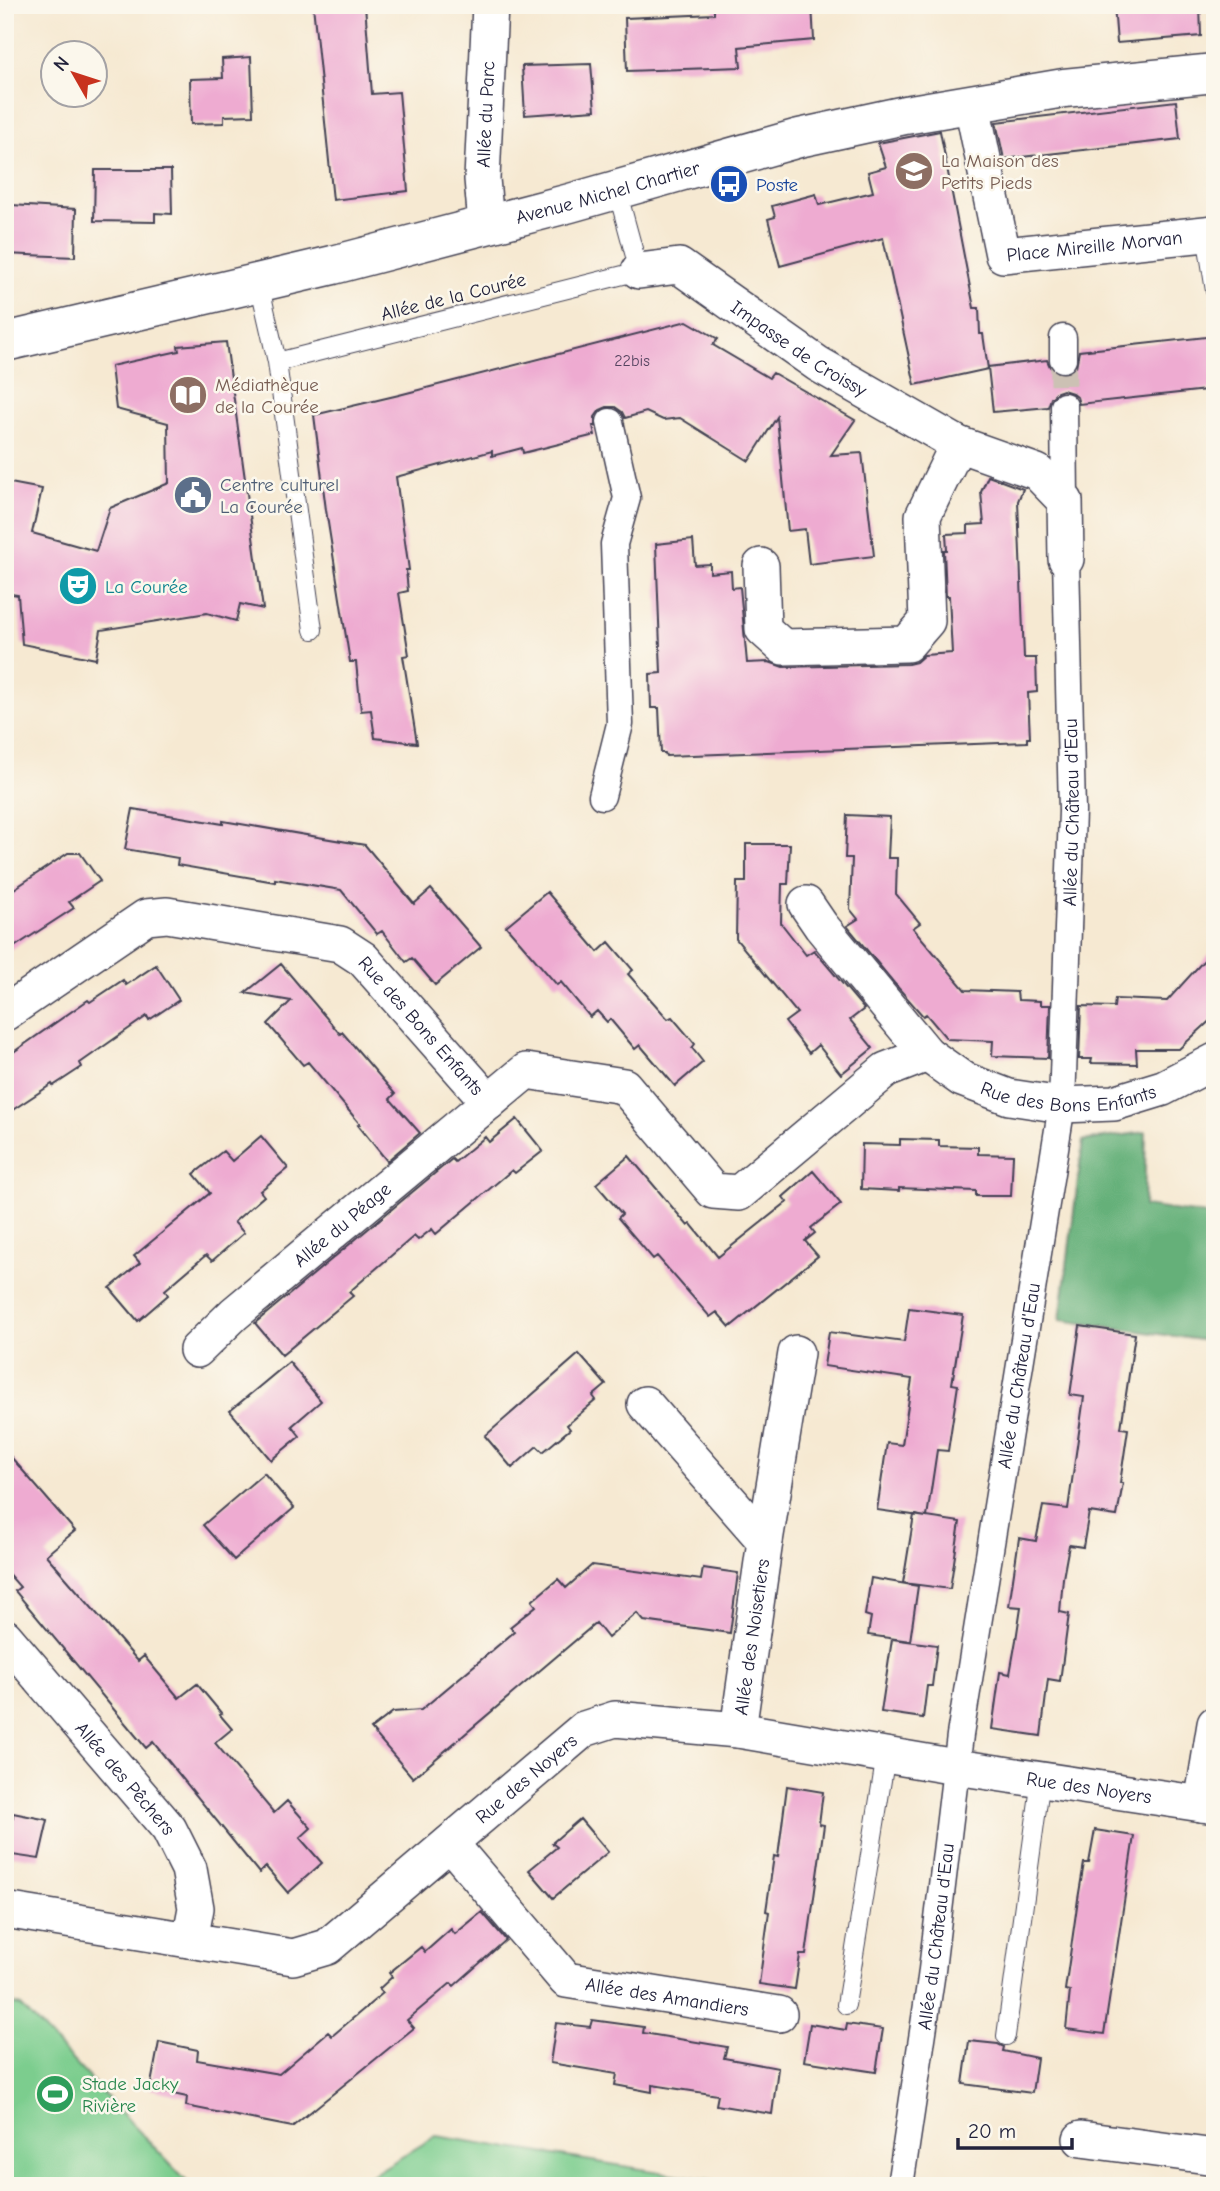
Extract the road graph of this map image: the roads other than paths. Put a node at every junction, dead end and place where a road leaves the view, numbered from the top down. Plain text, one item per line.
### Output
1 (490, 5) edge
2 (1215, 75) edge
3 (972, 105) junction
4 (617, 190) junction
5 (486, 224) junction
6 (1211, 233) edge
7 (639, 271) junction
8 (259, 283) junction
9 (1215, 291) edge
10 (5, 342) edge
11 (277, 362) junction
12 (1064, 405) tunnel mouth
13 (610, 422) dead end
14 (958, 444) junction
15 (1065, 501) junction
16 (1066, 559) joint
17 (761, 566) dead end
18 (313, 630) dead end
19 (602, 796) dead end
20 (806, 904) dead end
21 (5, 1013) edge
22 (927, 1054) junction
23 (1215, 1061) edge
24 (489, 1102) junction
25 (1062, 1105) junction
26 (197, 1350) dead end
27 (796, 1353) dead end
28 (645, 1404) dead end
29 (765, 1541) junction
30 (5, 1637) edge
31 (1215, 1724) edge
32 (738, 1730) junction
33 (886, 1755) junction
34 (956, 1767) junction
35 (1041, 1779) junction
36 (1208, 1805) edge
37 (450, 1843) junction
38 (5, 1910) edge
39 (190, 1940) junction
40 (846, 2005) dead end
41 (779, 2014) dead end
42 (1006, 2036) dead end
43 (1081, 2138) dead end
44 (1215, 2157) edge
45 (901, 2186) edge

1 - 5 street, Allée du Parc
2 - 3 main road, Avenue Michel Chartier
3 - 4 main road, Avenue Michel Chartier
3 - 6 street, Place Mireille Morvan
4 - 5 main road, Avenue Michel Chartier
4 - 7 lane
5 - 8 main road, Avenue Michel Chartier
6 - 9 lane
7 - 11 lane, Allée de la Courée
7 - 14 street, Impasse de Croissy
8 - 10 main road, Avenue Michel Chartier
8 - 11 lane
11 - 18 lane
12 - 15 street
13 - 19 street
14 - 15 street, Impasse de Croissy
14 - 17 street
15 - 16 street
16 - 25 street, Allée du Château d'Eau
20 - 22 street, Rue des Bons Enfants
21 - 24 street, Rue des Bons Enfants
22 - 24 street, Rue des Bons Enfants
22 - 25 street, Rue des Bons Enfants
23 - 25 street, Rue des Bons Enfants
24 - 26 street, Allée du Péage
25 - 34 street, Allée du Château d'Eau
27 - 29 street, Allée des Noisetiers
28 - 29 street, Allée des Noisetiers
29 - 32 street, Allée des Noisetiers
30 - 39 street, Allée des Pêchers
31 - 36 street
32 - 33 street, Rue des Noyers
32 - 37 street, Rue des Noyers
33 - 34 street, Rue des Noyers
33 - 40 lane
34 - 35 street, Rue des Noyers
34 - 45 street, Allée du Château d'Eau
35 - 36 street, Rue des Noyers
35 - 42 lane
37 - 39 street, Rue des Noyers
37 - 41 street, Allée des Amandiers
38 - 39 street, Rue des Noyers
43 - 44 street

